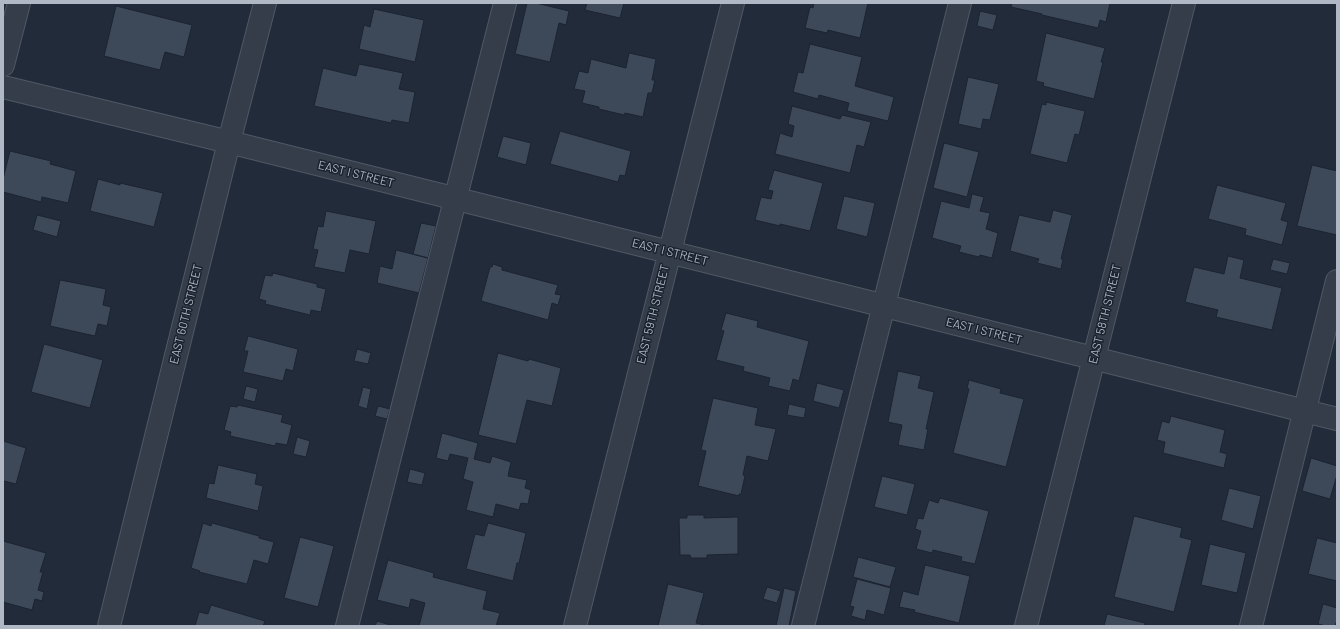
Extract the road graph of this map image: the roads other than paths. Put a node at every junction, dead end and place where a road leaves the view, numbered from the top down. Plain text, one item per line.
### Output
1 (19, 3) edge
2 (266, 3) edge
3 (504, 3) edge
4 (733, 3) edge
5 (960, 3) edge
6 (1184, 3) edge
7 (3, 65) edge
8 (3, 87) edge
9 (229, 142) junction
10 (455, 198) junction
11 (669, 252) junction
12 (1337, 281) edge
13 (884, 305) junction
14 (1094, 358) junction
15 (1304, 410) junction
16 (1337, 419) edge
17 (108, 626) edge
18 (347, 626) edge
19 (575, 626) edge
20 (803, 626) edge
21 (1026, 626) edge
22 (1251, 626) edge

1 - 7 street
2 - 9 street, EAST 60TH STREET
3 - 10 street
4 - 11 street, EAST 59TH STREET
5 - 13 street
6 - 14 street, EAST 58TH STREET
8 - 9 street, EAST I STREET
9 - 10 street, EAST I STREET
9 - 17 street, EAST 60TH STREET
10 - 11 street, EAST I STREET
10 - 18 street
11 - 13 street, EAST I STREET
11 - 19 street, EAST 59TH STREET
12 - 15 street
13 - 14 street, EAST I STREET
13 - 20 street
14 - 15 street, EAST I STREET
14 - 21 street, EAST 58TH STREET
15 - 16 street, EAST I STREET
15 - 22 street

